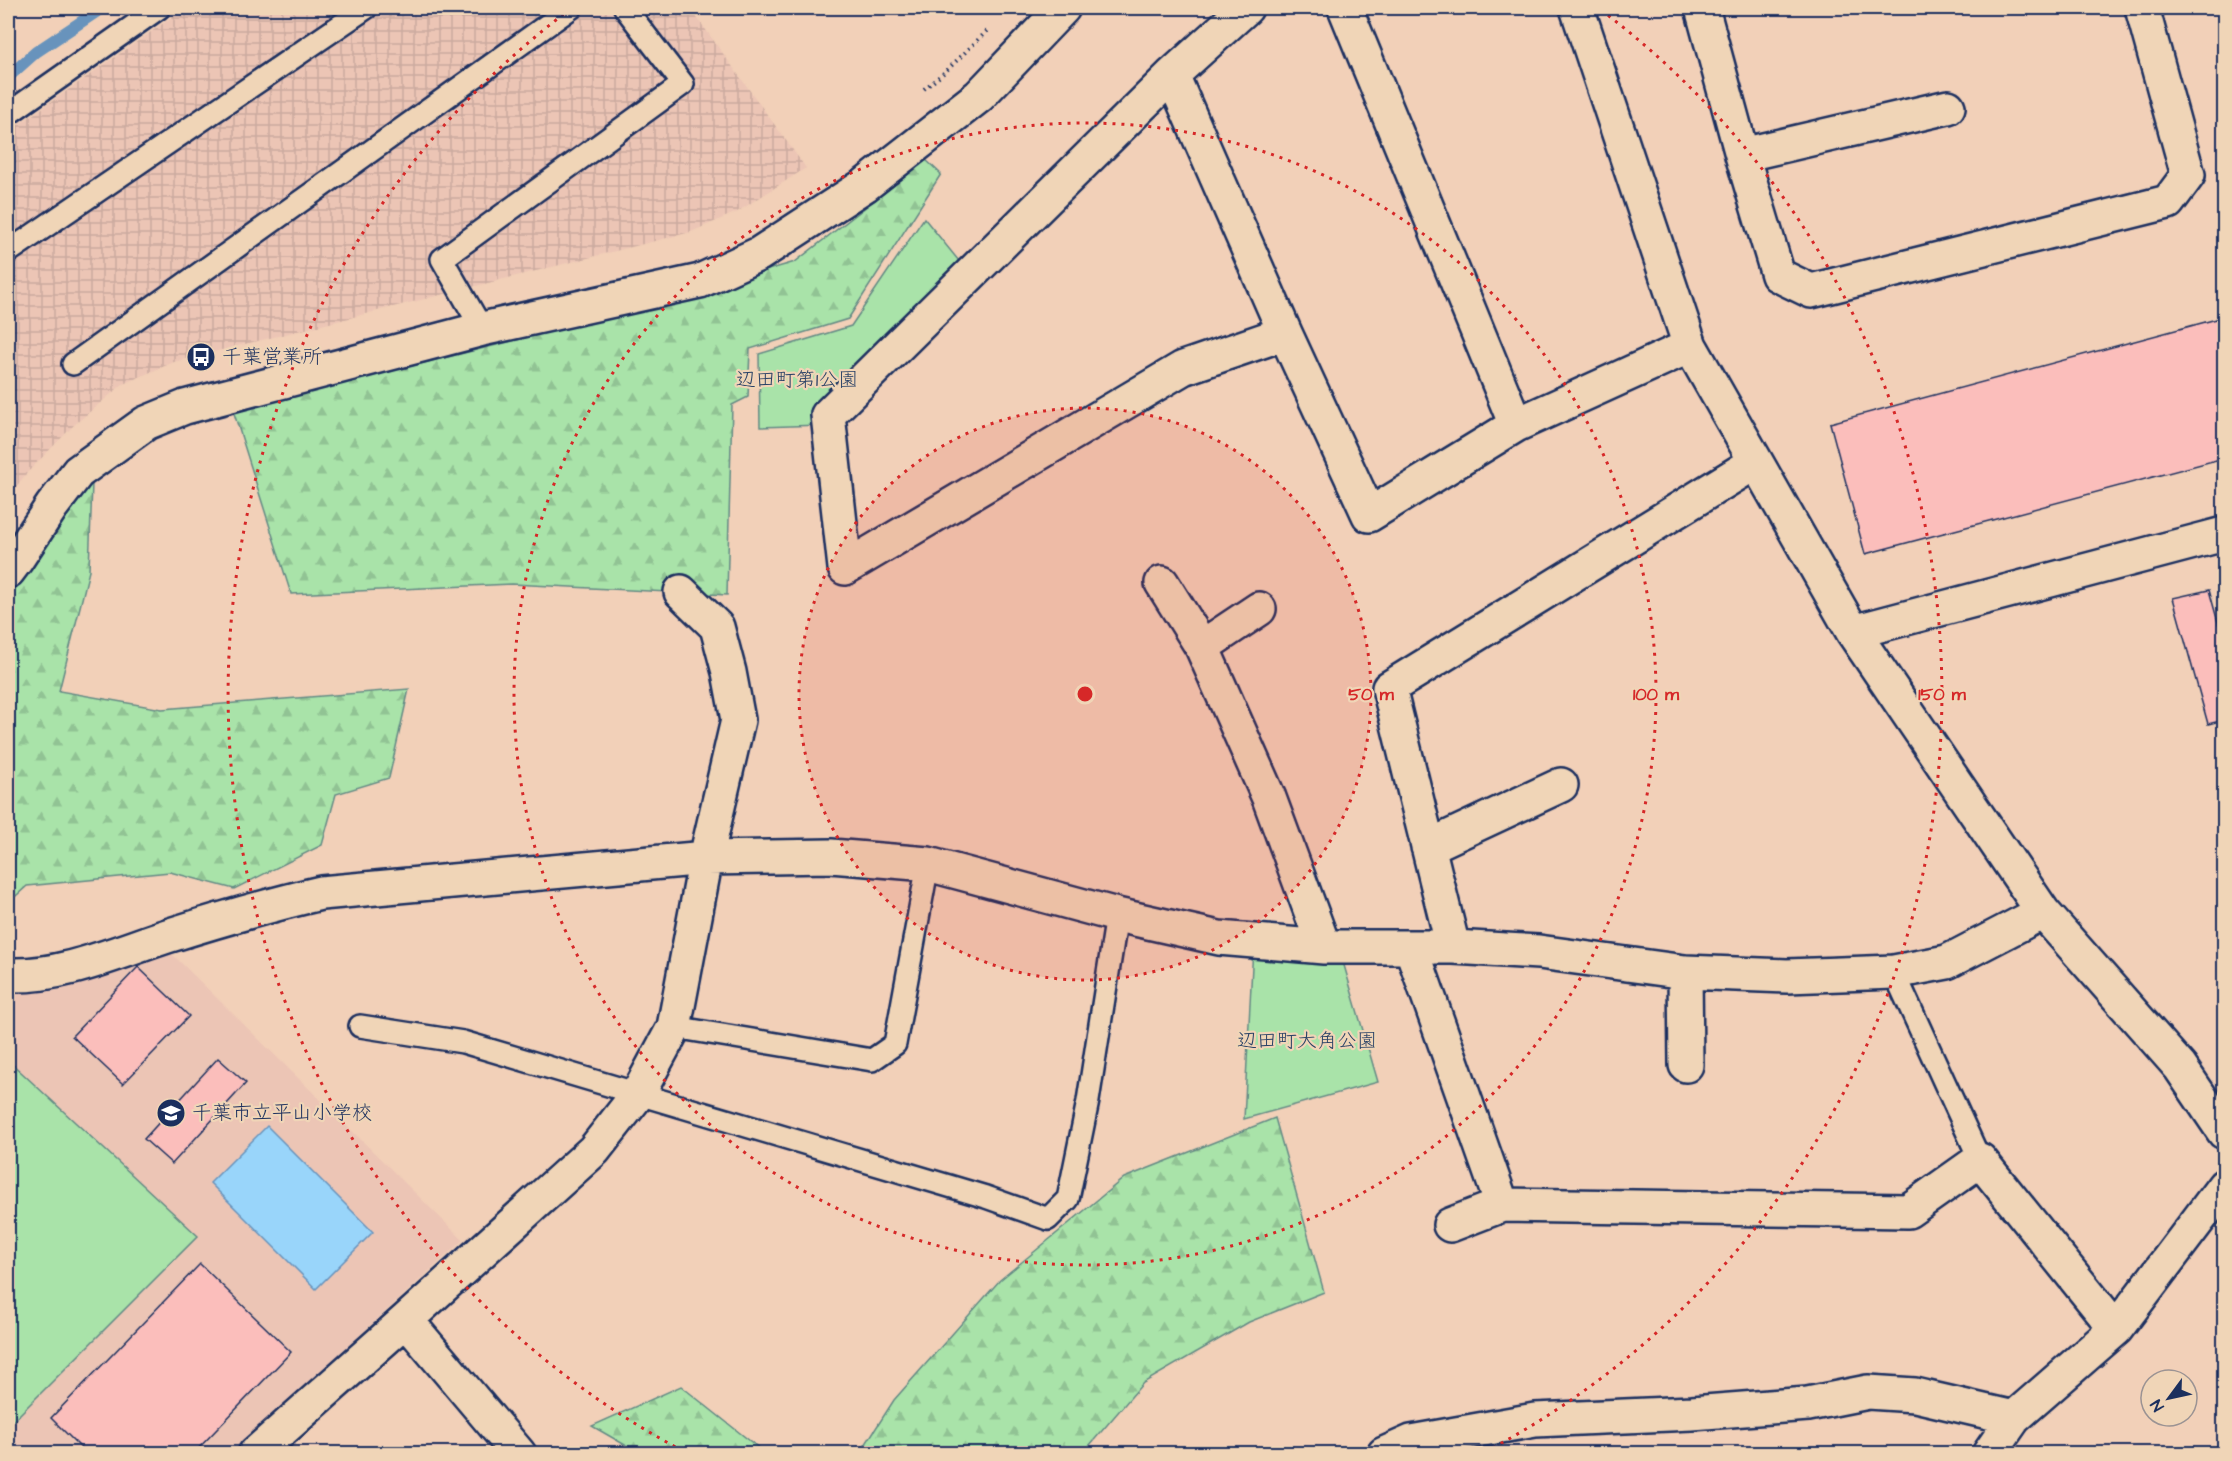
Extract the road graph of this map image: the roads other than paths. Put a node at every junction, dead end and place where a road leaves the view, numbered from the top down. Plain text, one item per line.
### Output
1 (159, 8) edge
2 (366, 8) edge
3 (571, 8) edge
4 (625, 8) edge
5 (1063, 8) edge
6 (1246, 8) edge
7 (1344, 8) edge
8 (1577, 8) edge
9 (1702, 8) edge
10 (2142, 8) edge
11 (1172, 75) junction
12 (1948, 107) dead end
13 (8, 114) edge
14 (1742, 155) junction
15 (8, 252) edge
16 (482, 329) junction
17 (1285, 333) junction
18 (1690, 346) junction
19 (73, 364) dead end
20 (1516, 425) junction
21 (1756, 462) junction
22 (2224, 534) edge
23 (8, 571) edge
24 (1162, 583) dead end
25 (681, 592) dead end
26 (1259, 609) dead end
27 (1853, 632) junction
28 (1202, 647) junction
29 (1561, 784) dead end
30 (1428, 847) junction
31 (706, 858) junction
32 (928, 864) junction
33 (2043, 912) junction
34 (1117, 915) junction
35 (1324, 947) junction
36 (1411, 947) junction
37 (1453, 947) junction
38 (1685, 972) junction
39 (1894, 972) junction
40 (8, 975) edge
41 (360, 1026) dead end
42 (674, 1027) junction
43 (1686, 1065) dead end
44 (638, 1094) junction
45 (2224, 1132) edge
46 (1980, 1160) junction
47 (2224, 1186) edge
48 (1502, 1205) junction
49 (1450, 1225) dead end
50 (406, 1320) junction
51 (2116, 1329) junction
52 (2014, 1418) junction
53 (255, 1454) edge
54 (519, 1454) edge
55 (1384, 1454) edge
56 (1989, 1454) edge

1 - 13 lane
2 - 15 lane
3 - 19 lane
4 - 16 lane
5 - 16 street
6 - 11 street
7 - 20 street
8 - 18 street
9 - 14 street
10 - 14 street
11 - 17 street
11 - 17 street
12 - 14 street
16 - 23 street
17 - 20 street
18 - 20 street
18 - 21 street
21 - 27 street
21 - 30 street
22 - 27 street
24 - 28 street
25 - 31 street
26 - 28 street
27 - 33 street
28 - 35 street
29 - 30 street
30 - 37 street
31 - 32 street
31 - 40 street
31 - 42 street
32 - 34 street
32 - 42 lane
33 - 39 street
33 - 45 street
34 - 35 street
34 - 44 lane
35 - 36 street
36 - 37 street
36 - 48 street
37 - 38 street
38 - 39 street
38 - 43 street
39 - 46 lane
41 - 44 lane
42 - 44 street
44 - 50 street
46 - 48 street
46 - 51 street
47 - 51 street
48 - 49 street
50 - 53 street
50 - 54 street
51 - 52 street
52 - 55 street
52 - 56 street

